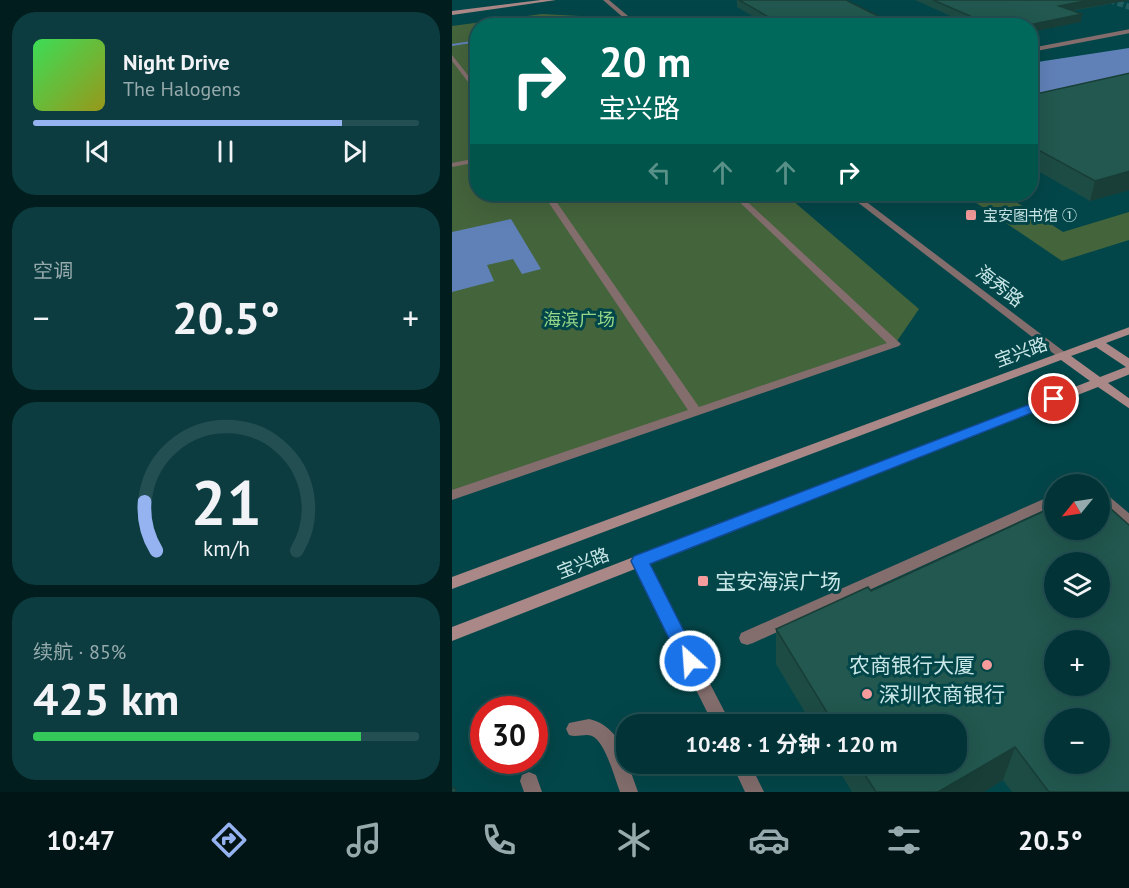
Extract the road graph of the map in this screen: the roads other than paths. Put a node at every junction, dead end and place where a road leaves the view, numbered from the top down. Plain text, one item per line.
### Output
1 (508, 0) edge
2 (553, 0) edge
3 (606, 0) edge
4 (480, 7) junction
5 (452, 8) edge
6 (452, 14) edge
7 (627, 18) edge
8 (1130, 31) edge
9 (1038, 49) edge
10 (452, 57) edge
11 (470, 82) edge
12 (470, 162) edge
13 (452, 165) edge
14 (552, 201) edge
15 (742, 201) edge
16 (860, 201) edge
17 (1130, 330) edge
18 (1097, 342) junction
19 (1062, 355) junction
20 (1130, 365) edge
21 (1130, 370) edge
22 (1098, 382) junction
23 (1130, 405) edge
24 (696, 412) junction
25 (452, 495) edge
26 (1044, 504) edge
27 (1110, 505) edge
28 (1130, 522) edge
29 (640, 561) junction
30 (452, 583) edge
31 (452, 633) edge
32 (747, 638) dead end
33 (717, 714) edge
34 (575, 729) dead end
35 (746, 774) edge
36 (629, 792) edge
37 (755, 792) edge

1 - 4 main road
2 - 4 main road
3 - 7 street
4 - 5 main road
4 - 6 main road
8 - 9 street
10 - 11 street
12 - 13 street
14 - 24 street
15 - 24 street
16 - 19 street, 海秀路
17 - 18 main road, 宝兴路
18 - 19 main road, 宝兴路
18 - 20 main road
19 - 22 main road, 海秀路
19 - 30 main road, 宝兴路
21 - 22 main road, 宝兴路
22 - 23 main road, 海秀路
22 - 29 main road, 宝兴路
24 - 25 street
26 - 32 street
27 - 28 street
29 - 31 main road, 宝兴路
29 - 33 street
34 - 36 street
35 - 37 street

